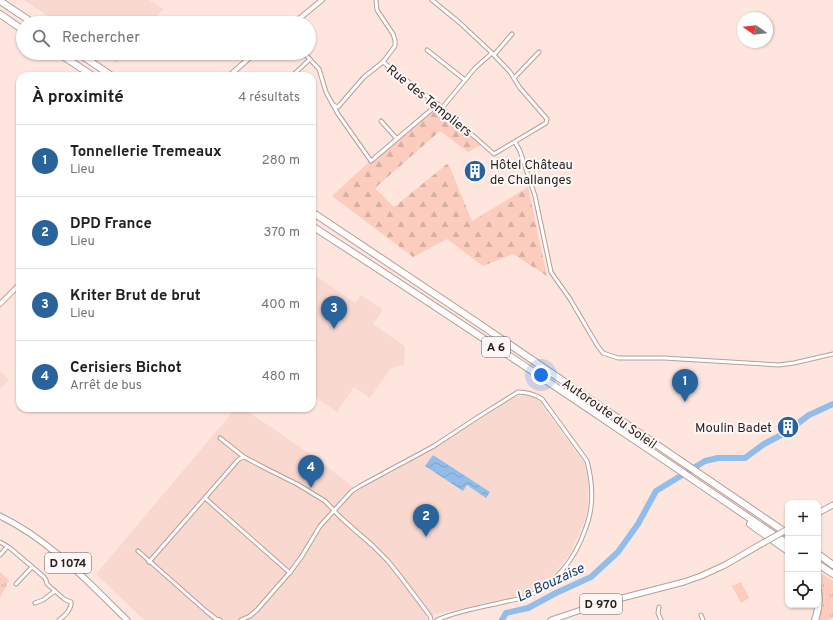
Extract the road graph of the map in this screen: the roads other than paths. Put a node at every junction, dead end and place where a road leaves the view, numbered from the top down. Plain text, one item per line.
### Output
1 (322, 0) edge
2 (376, 0) edge
3 (432, 0) edge
4 (0, 1) edge
5 (0, 14) edge
6 (22, 16) edge
7 (303, 16) edge
8 (16, 25) edge
9 (512, 34) dead end
10 (427, 50) dead end
11 (539, 52) dead end
12 (493, 54) junction
13 (68, 60) edge
14 (88, 60) edge
15 (247, 60) edge
16 (309, 60) edge
17 (311, 60) edge
18 (383, 62) junction
19 (86, 72) edge
20 (106, 72) edge
21 (234, 72) edge
22 (296, 72) edge
23 (514, 78) junction
24 (465, 80) junction
25 (438, 104) junction
26 (333, 105) junction
27 (442, 108) junction
28 (381, 121) dead end
29 (397, 139) junction
30 (515, 142) junction
31 (316, 215) edge
32 (316, 229) edge
33 (16, 288) edge
34 (0, 304) edge
35 (833, 354) edge
36 (220, 438) dead end
37 (244, 457) junction
38 (205, 498) junction
39 (833, 506) edge
40 (334, 510) junction
41 (738, 512) junction
42 (821, 512) edge
43 (0, 516) edge
44 (785, 531) edge
45 (785, 532) edge
46 (0, 542) edge
47 (785, 542) edge
48 (7, 547) junction
49 (785, 549) edge
50 (138, 551) dead end
51 (0, 555) edge
52 (821, 556) edge
53 (150, 562) junction
54 (833, 564) edge
55 (821, 566) edge
56 (32, 567) junction
57 (290, 573) junction
58 (833, 574) edge
59 (16, 584) dead end
60 (55, 591) junction
61 (35, 603) dead end
62 (659, 607) dead end
63 (818, 608) edge
64 (701, 615) dead end
65 (60, 620) edge
66 (127, 620) edge
67 (220, 620) edge
68 (241, 620) edge
69 (431, 620) edge
70 (437, 620) edge
71 (550, 620) edge
72 (661, 620) edge
73 (703, 620) edge
74 (814, 620) edge

1 - 7 street
2 - 18 street, Rue des Templiers
3 - 12 street
4 - 6 highway
5 - 8 highway
9 - 12 street
10 - 24 street
11 - 23 street
12 - 23 street
12 - 24 street
13 - 19 highway
14 - 20 highway
15 - 21 street
16 - 22 street
17 - 26 street
18 - 25 street, Rue des Templiers
18 - 26 street
23 - 30 street
24 - 27 street
25 - 27 street, Rue des Templiers
25 - 29 street
26 - 29 street
27 - 30 street, Rue des Templiers
28 - 29 street
30 - 35 street
31 - 45 highway, Autoroute du Soleil / A 6
32 - 41 highway, Autoroute du Soleil / A 6
33 - 34 street
36 - 37 street
37 - 38 street
37 - 40 street
38 - 53 street
38 - 57 street
39 - 42 main road
40 - 57 street
40 - 69 street
40 - 70 street
41 - 47 highway, Autoroute du Soleil / A 6
41 - 49 highway
43 - 66 main road, D 1074
44 - 71 main road, D 970, bridge
46 - 48 street
48 - 51 street
48 - 56 street
50 - 53 street
52 - 54 highway
53 - 67 street
55 - 58 highway
56 - 59 street
56 - 60 street
57 - 68 street
60 - 61 street
60 - 65 street
62 - 72 street
63 - 74 highway
64 - 73 street

